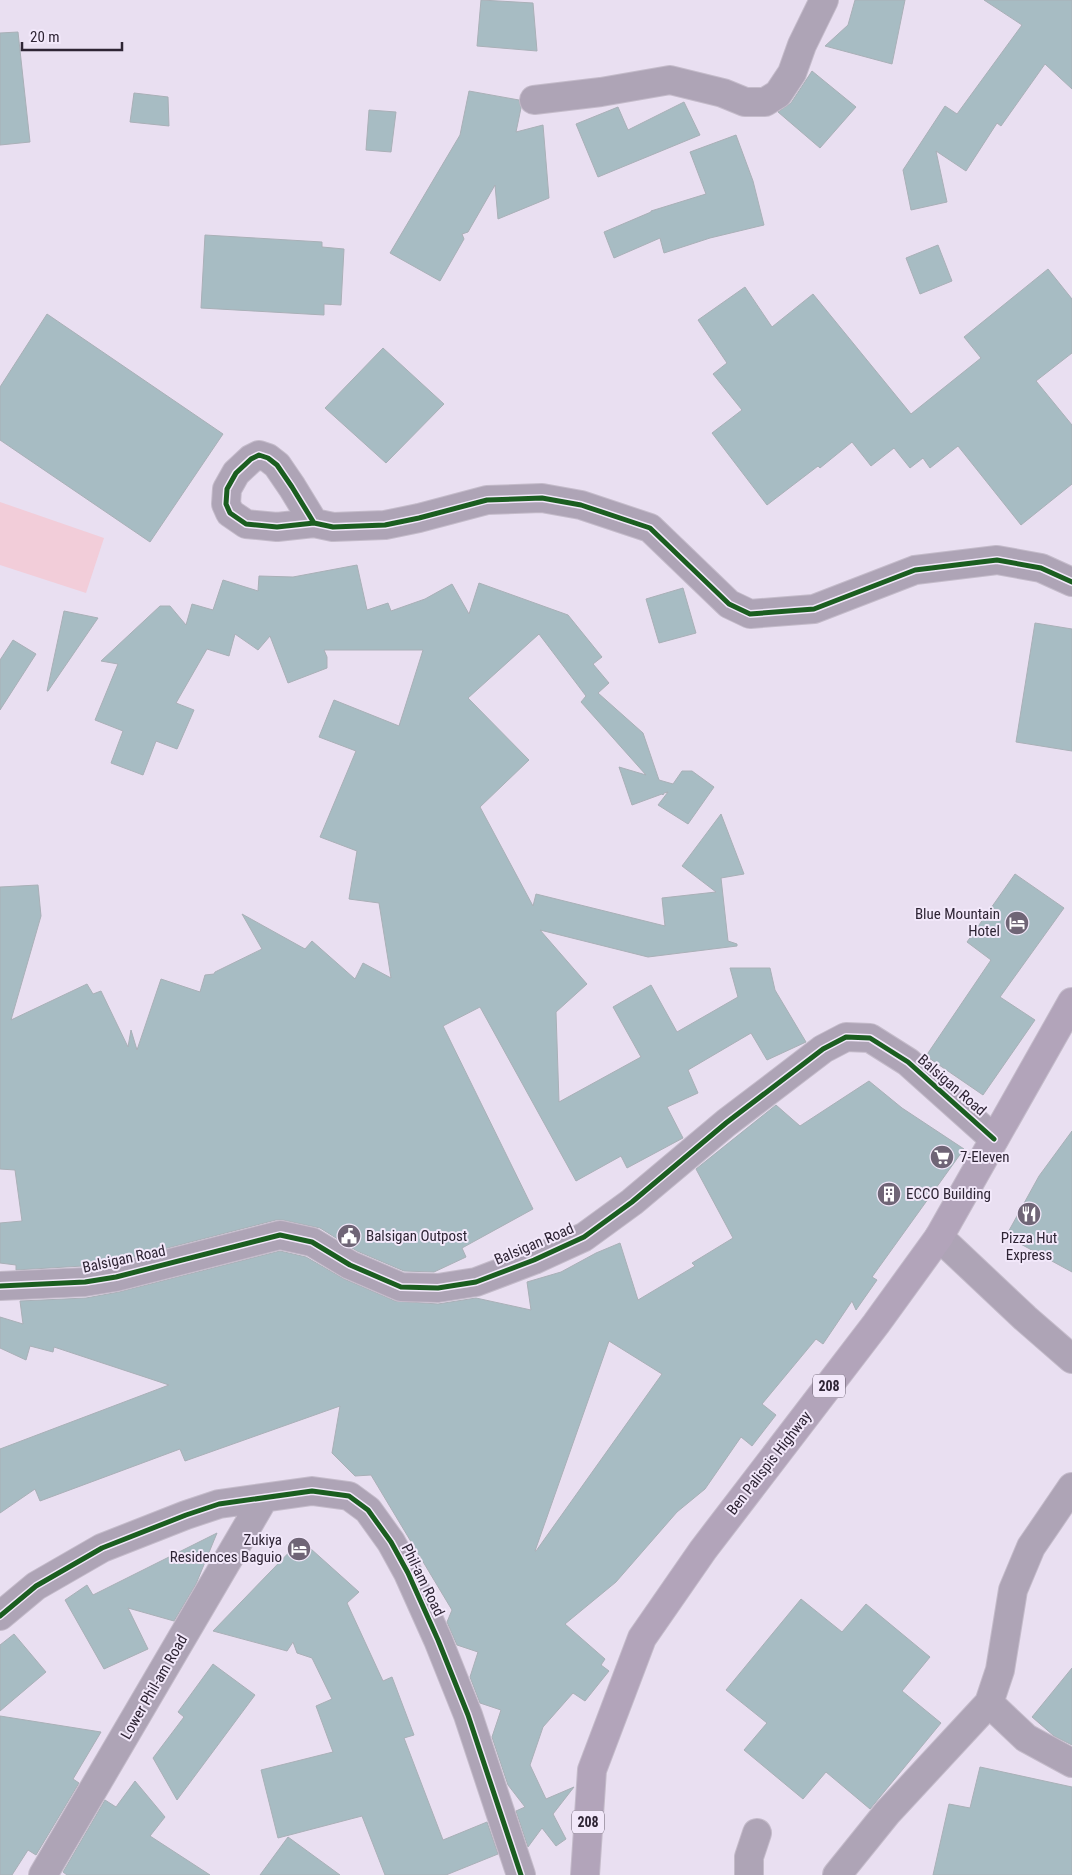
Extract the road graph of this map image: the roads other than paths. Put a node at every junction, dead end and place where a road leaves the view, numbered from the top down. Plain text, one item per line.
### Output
1 (824, 0) edge
2 (534, 100) dead end
3 (314, 523) dead end
4 (1072, 582) edge
5 (1072, 1002) edge
6 (994, 1139) junction
7 (939, 1237) junction
8 (0, 1286) edge
9 (1072, 1359) edge
10 (1072, 1487) edge
11 (264, 1498) junction
12 (0, 1616) edge
13 (989, 1703) junction
14 (1072, 1763) edge
15 (757, 1833) dead end
16 (43, 1875) edge
17 (521, 1875) edge
18 (585, 1875) edge
19 (749, 1875) edge
20 (837, 1875) edge

1 - 2 street
3 - 4 street
5 - 6 main road, Ben Palispis Highway / 208
6 - 7 main road, Ben Palispis Highway / 208
6 - 8 street, Balsigan Road
7 - 9 street
7 - 18 main road, Ben Palispis Highway / 208
10 - 13 street
11 - 12 street, Phil-am Road
11 - 16 street, Lower Phil-am Road
11 - 17 street, Phil-am Road
13 - 14 street
13 - 20 street
15 - 19 street

